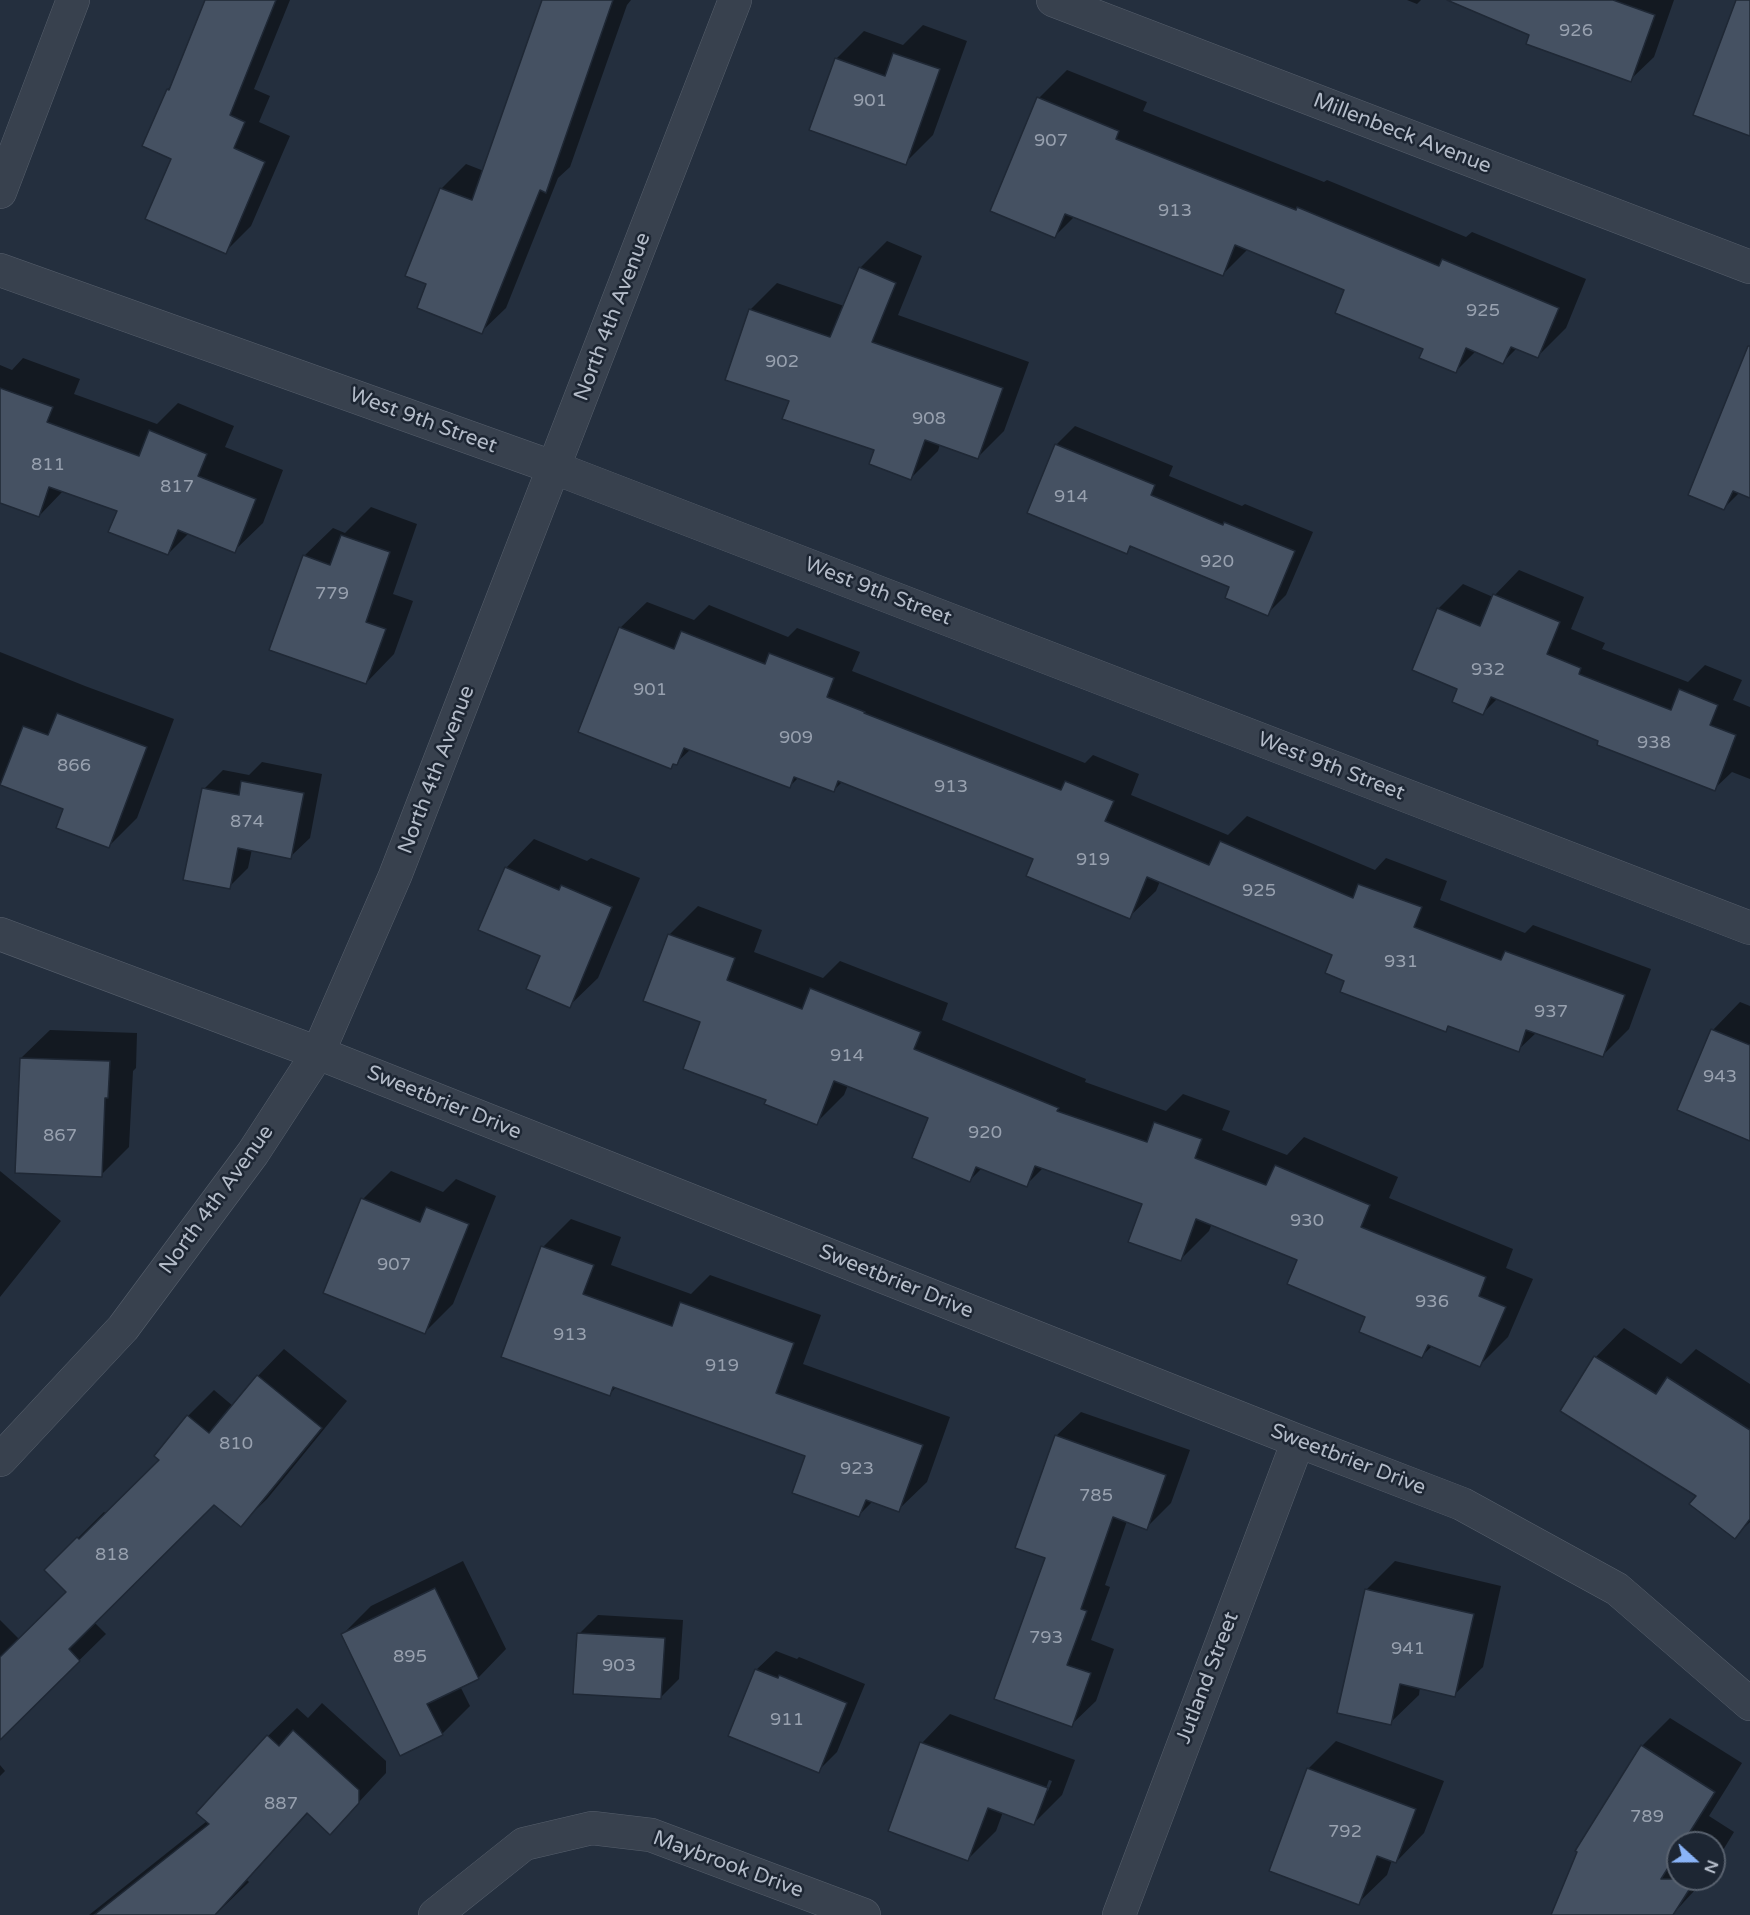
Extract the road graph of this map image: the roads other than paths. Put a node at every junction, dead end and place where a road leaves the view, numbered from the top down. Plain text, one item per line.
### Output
1 (74, 0) edge
2 (735, 0) edge
3 (1053, 0) edge
4 (0, 192) edge
5 (1750, 267) edge
6 (0, 270) edge
7 (555, 468) junction
8 (1750, 928) edge
9 (0, 934) edge
10 (318, 1053) junction
11 (1298, 1441) junction
12 (0, 1460) edge
13 (1750, 1704) edge
14 (435, 1915) edge
15 (864, 1915) edge
16 (1119, 1915) edge

1 - 4 street
2 - 7 street, North 4th Avenue
3 - 5 street, Millenbeck Avenue
6 - 7 street, West 9th Street
7 - 8 street, West 9th Street
7 - 10 street, North 4th Avenue
9 - 10 street, Sweetbrier Drive
10 - 11 street, Sweetbrier Drive
10 - 12 street, North 4th Avenue
11 - 13 street, Sweetbrier Drive
11 - 16 street, Jutland Street
14 - 15 street, Maybrook Drive

